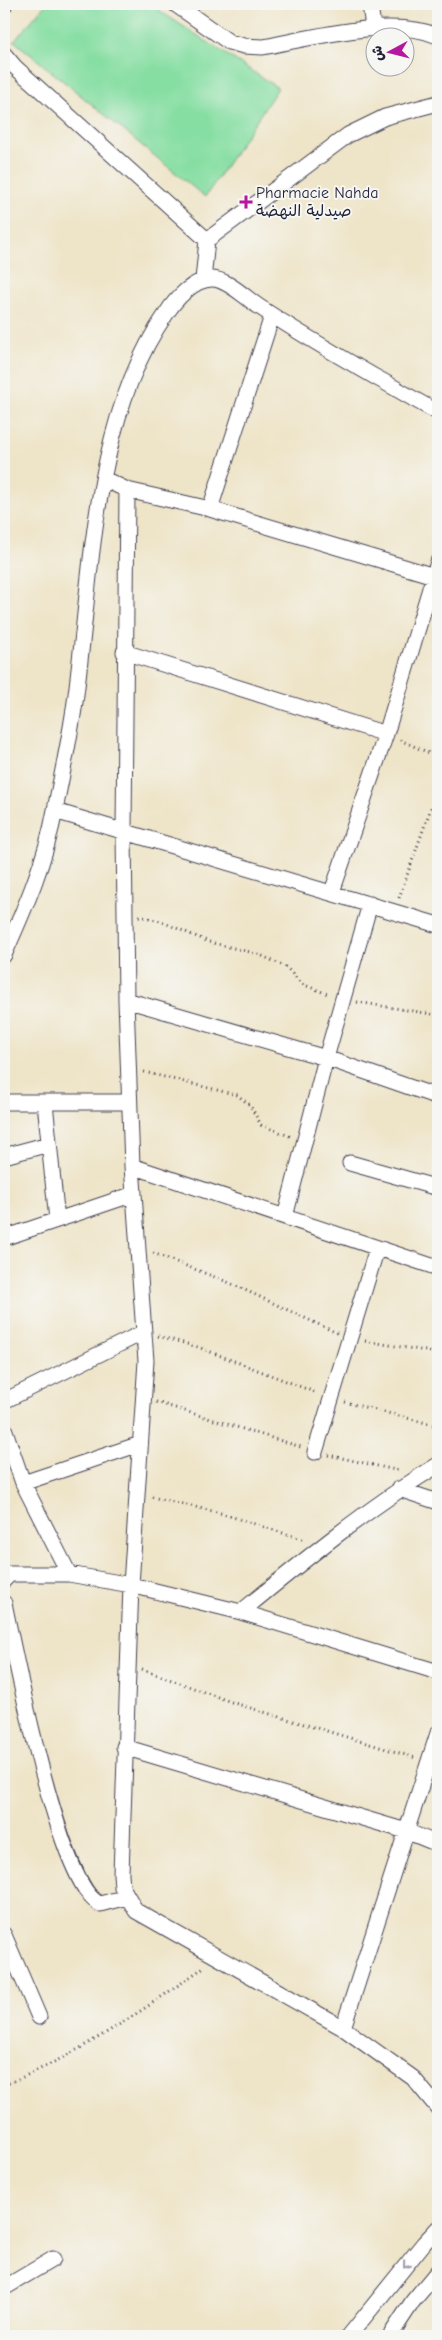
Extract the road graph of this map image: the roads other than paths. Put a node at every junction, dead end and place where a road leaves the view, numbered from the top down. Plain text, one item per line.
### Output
1 (175, 4) edge
2 (370, 4) edge
3 (373, 28) edge
4 (364, 30) edge
5 (414, 30) edge
6 (438, 36) edge
7 (4, 54) edge
8 (438, 103) edge
9 (207, 240) junction
10 (203, 280) junction
11 (272, 316) junction
12 (437, 407) edge
13 (104, 479) junction
14 (126, 490) junction
15 (210, 509) junction
16 (436, 569) edge
17 (124, 652) junction
18 (386, 734) junction
19 (55, 811) junction
20 (124, 832) junction
21 (332, 892) junction
22 (370, 904) junction
23 (438, 925) edge
24 (4, 954) edge
25 (126, 1000) junction
26 (326, 1058) junction
27 (438, 1097) edge
28 (4, 1102) edge
29 (45, 1102) junction
30 (130, 1102) junction
31 (49, 1144) junction
32 (4, 1156) edge
33 (350, 1163) dead end
34 (132, 1166) junction
35 (438, 1188) edge
36 (134, 1194) junction
37 (284, 1217) junction
38 (57, 1220) junction
39 (4, 1238) edge
40 (377, 1248) junction
41 (438, 1268) edge
42 (144, 1332) junction
43 (4, 1401) edge
44 (4, 1428) edge
45 (140, 1444) junction
46 (315, 1452) road end
47 (8, 1455) edge
48 (438, 1465) edge
49 (23, 1483) junction
50 (399, 1489) junction
51 (438, 1502) edge
52 (70, 1574) junction
53 (4, 1580) edge
54 (131, 1585) junction
55 (4, 1603) edge
56 (241, 1612) junction
57 (438, 1672) edge
58 (438, 1733) edge
59 (124, 1747) junction
60 (406, 1831) junction
61 (438, 1844) edge
62 (127, 1897) junction
63 (4, 1936) edge
64 (39, 2018) dead end
65 (342, 2028) junction
66 (438, 2108) edge
67 (438, 2228) edge
68 (54, 2259) dead end
69 (438, 2271) edge
70 (4, 2288) edge
71 (349, 2336) edge
72 (390, 2336) edge

1 - 4 street
2 - 3 street
5 - 6 street
7 - 9 street
8 - 9 street
9 - 10 street
10 - 11 street
10 - 13 street
11 - 12 street
11 - 15 street
13 - 14 street
13 - 19 street
14 - 15 street
14 - 17 street
15 - 16 street
16 - 18 street
17 - 18 street
17 - 20 street
18 - 21 street
19 - 20 street
19 - 24 street
20 - 21 street
20 - 25 street
21 - 22 street
22 - 23 street
22 - 26 street
25 - 26 street
25 - 30 street
26 - 27 street
26 - 37 street
28 - 29 street
29 - 30 street
29 - 31 street
30 - 34 street
31 - 32 street
31 - 38 street
33 - 35 street
34 - 36 street
34 - 37 street
36 - 38 street
36 - 42 street
37 - 40 street
38 - 39 street
40 - 41 street
40 - 46 street
42 - 43 street
42 - 45 street
44 - 47 street
45 - 49 street
45 - 54 street
47 - 49 street
48 - 50 street
49 - 52 street
50 - 51 street
50 - 56 street
52 - 53 street
52 - 54 street
54 - 56 street
54 - 59 street
55 - 62 street
56 - 57 street
58 - 60 street
59 - 60 street
59 - 62 street
60 - 61 street
60 - 65 street
62 - 65 street
63 - 64 street
65 - 66 street
67 -> 71 street
68 - 70 street
69 - 72 street

